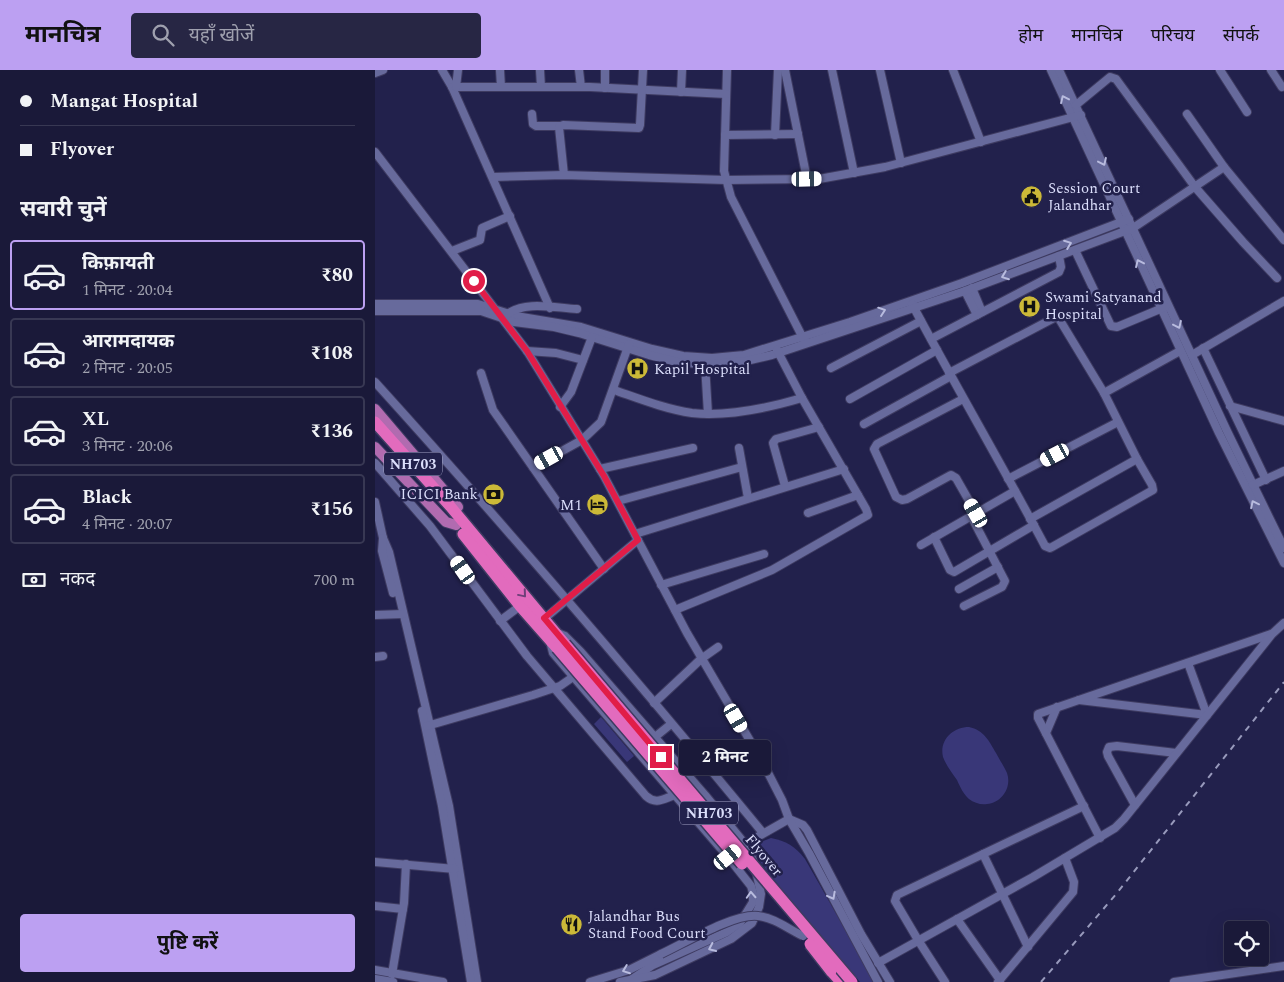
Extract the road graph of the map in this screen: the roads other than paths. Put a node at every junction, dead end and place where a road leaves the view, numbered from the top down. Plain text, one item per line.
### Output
1 (383, 70) edge
2 (442, 70) edge
3 (458, 70) edge
4 (500, 70) edge
5 (541, 70) edge
6 (579, 70) edge
7 (605, 70) edge
8 (643, 70) edge
9 (682, 70) edge
10 (727, 70) edge
11 (778, 70) edge
12 (785, 70) edge
13 (833, 70) edge
14 (880, 70) edge
15 (953, 70) edge
16 (1051, 70) edge
17 (1059, 70) edge
18 (1220, 70) edge
19 (1271, 70) edge
20 (375, 73) edge
21 (1282, 86) dead end
22 (454, 87) junction
23 (501, 87) junction
24 (541, 87) junction
25 (581, 87) junction
26 (605, 88) junction
27 (642, 90) junction
28 (681, 92) junction
29 (726, 94) junction
30 (1076, 105) junction
31 (1247, 112) dead end
32 (532, 114) dead end
33 (1187, 114) dead end
34 (1081, 115) junction
35 (1072, 117) junction
36 (559, 126) junction
37 (798, 134) junction
38 (725, 135) junction
39 (775, 135) junction
40 (981, 142) junction
41 (375, 152) edge
42 (901, 163) junction
43 (1224, 167) junction
44 (854, 173) junction
45 (564, 175) junction
46 (493, 177) junction
47 (807, 179) junction
48 (725, 180) junction
49 (1195, 187) junction
50 (510, 216) junction
51 (1129, 219) junction
52 (1121, 223) junction
53 (1129, 229) junction
54 (1284, 240) edge
55 (1075, 250) junction
56 (451, 251) junction
57 (1059, 256) junction
58 (1030, 262) junction
59 (1277, 278) dead end
60 (969, 290) junction
61 (1284, 301) edge
62 (375, 304) edge
63 (912, 304) junction
64 (1169, 306) junction
65 (551, 308) junction
66 (577, 309) dead end
67 (1161, 309) junction
68 (375, 310) edge
69 (496, 310) junction
70 (980, 313) junction
71 (505, 316) junction
72 (921, 321) junction
73 (591, 337) junction
74 (931, 339) junction
75 (804, 340) junction
76 (629, 345) junction
77 (1203, 348) junction
78 (777, 349) junction
79 (937, 350) junction
80 (527, 351) junction
81 (1180, 351) junction
82 (1192, 355) junction
83 (583, 360) junction
84 (705, 364) junction
85 (831, 368) dead end
86 (481, 373) dead end
87 (950, 375) junction
88 (375, 382) edge
89 (614, 390) junction
90 (1104, 393) junction
91 (802, 398) junction
92 (849, 399) dead end
93 (963, 399) junction
94 (1230, 406) junction
95 (560, 407) junction
96 (375, 409) edge
97 (708, 414) junction
98 (1284, 421) edge
99 (375, 422) edge
100 (1118, 422) junction
101 (864, 424) dead end
102 (819, 427) junction
103 (375, 432) edge
104 (582, 440) junction
105 (375, 447) edge
106 (693, 448) dead end
107 (739, 448) dead end
108 (1137, 459) junction
109 (375, 463) edge
110 (533, 467) junction
111 (742, 467) junction
112 (600, 469) junction
113 (844, 469) junction
114 (1284, 471) edge
115 (1008, 479) junction
116 (1266, 480) junction
117 (1253, 485) junction
118 (785, 486) junction
119 (1015, 491) junction
120 (858, 495) junction
121 (748, 498) junction
122 (618, 501) junction
123 (375, 502) edge
124 (447, 509) junction
125 (808, 513) dead end
126 (974, 515) junction
127 (457, 520) junction
128 (1032, 522) junction
129 (1284, 527) edge
130 (1272, 532) junction
131 (380, 534) edge
132 (636, 537) junction
133 (934, 537) junction
134 (921, 545) dead end
135 (1284, 548) edge
136 (990, 552) junction
137 (764, 554) dead end
138 (1284, 563) edge
139 (998, 567) junction
140 (603, 569) junction
141 (661, 585) junction
142 (959, 589) dead end
143 (566, 600) junction
144 (521, 606) junction
145 (964, 606) dead end
146 (675, 610) junction
147 (400, 614) junction
148 (375, 615) edge
149 (544, 618) junction
150 (500, 621) junction
151 (1284, 623) edge
152 (1272, 634) junction
153 (557, 641) junction
154 (718, 648) dead end
155 (701, 658) junction
156 (1188, 663) junction
157 (573, 677) junction
158 (553, 688) junction
159 (1076, 700) junction
160 (654, 703) junction
161 (1057, 707) junction
162 (1207, 715) junction
163 (671, 724) junction
164 (428, 726) junction
165 (1046, 733) junction
166 (655, 738) junction
167 (1176, 753) junction
168 (675, 795) junction
169 (1135, 805) junction
170 (1084, 806) junction
171 (789, 819) junction
172 (763, 833) junction
173 (1100, 838) junction
174 (745, 844) junction
175 (983, 854) junction
176 (728, 857) junction
177 (1065, 858) junction
178 (375, 862) edge
179 (406, 864) junction
180 (455, 869) junction
181 (1002, 894) junction
182 (375, 906) edge
183 (403, 909) junction
184 (957, 919) junction
185 (803, 936) junction
186 (918, 940) junction
187 (1028, 947) junction
188 (877, 963) junction
189 (1284, 966) edge
190 (375, 970) edge
191 (375, 978) edge
192 (393, 978) edge
193 (633, 979) junction
194 (1226, 979) edge
195 (999, 981) edge
196 (443, 982) edge
197 (471, 982) edge
198 (477, 982) edge
199 (590, 982) edge
200 (620, 982) edge
201 (841, 982) edge
202 (852, 982) edge
203 (878, 982) edge
204 (889, 982) edge
205 (945, 982) edge
206 (1174, 982) edge

1 - 20 street
2 - 22 street
3 - 22 street
4 - 23 street
5 - 24 street
6 - 25 street
7 - 26 street
8 - 27 street
9 - 28 street
10 - 29 street
11 - 39 street
12 - 37 street
13 - 44 street
14 - 42 street
15 - 40 street
35 -> 16 street
17 - 30 street
18 - 31 street
19 - 21 street
22 - 23 street
22 - 46 street
23 - 24 street
24 - 25 street
25 - 26 street
26 - 27 street
27 - 28 street
27 - 36 street
28 - 29 street
29 - 38 street
30 - 34 street
30 - 49 street
32 - 36 street
33 - 43 street
34 - 35 street
34 -> 51 street
35 - 40 street
35 - 52 street
36 - 45 street
37 - 39 street
37 - 47 street
38 - 39 street
38 - 48 street
40 - 42 street
41 - 56 street
42 - 44 street
43 - 49 street
43 - 54 street
44 - 47 street
45 - 46 street
45 - 48 street
46 - 50 street
47 - 48 street
48 - 75 street
49 - 53 street
49 - 59 street
50 - 56 street
50 - 65 street
51 - 52 street
51 - 53 street
52 - 53 street
58 -> 52 street
53 - 55 street
53 - 64 street
67 -> 53 street
55 - 57 street
55 - 67 street
56 - 69 street
57 - 58 street
57 - 70 street
58 -> 60 street
58 - 63 street
60 - 63 street
60 - 70 street
61 - 77 street
62 - 69 street
63 - 72 street
63 - 75 street
64 - 67 street
64 -> 82 street
65 - 66 street
65 - 71 street
67 - 81 street
68 - 71 street
69 - 71 street
70 - 74 street
71 - 73 street
71 - 76 street
71 - 80 street
72 - 74 street
72 - 85 street
73 - 76 street
73 - 83 street
74 - 79 street
75 - 78 street
76 - 78 street
76 - 84 street
76 - 89 street
77 - 82 street
77 - 94 street
78 - 84 street
78 - 91 street
79 - 87 street
79 - 92 street
80 - 83 street
80 - 95 street
81 - 90 street
130 -> 81 street
82 - 117 street
83 - 95 street
84 - 97 street
86 - 110 street
87 - 90 street
87 - 93 street
87 - 101 street
88 - 143 street
89 - 97 street
89 - 104 street
90 - 100 street
91 - 97 street
91 - 102 street
93 - 115 street
93 - 126 street
94 - 98 street
94 - 116 street
95 - 104 street
96 - 127 main road
99 - 124 highway, NH703
100 - 108 street
100 - 115 street
102 - 113 street
102 - 118 street
103 - 124 highway, NH703
104 - 110 street
104 - 112 street
105 - 127 main road
106 - 112 street
107 - 111 street
108 - 128 street
108 - 128 street
109 - 150 street
110 - 140 street
111 - 121 street
111 - 122 street
112 - 122 street
113 - 118 street
113 - 120 street
114 - 116 street
115 - 119 street
116 - 117 street
117 - 130 street
118 - 121 street
119 - 126 street
119 - 128 street
120 - 125 street
120 - 146 street
121 - 132 street
122 - 132 street
123 - 131 street
124 - 127 highway, NH703
126 - 133 street
126 - 136 street
127 - 144 highway, NH703
127 -> 149 highway, NH703
128 - 136 street
129 - 130 street
130 - 135 street
130 - 138 street
131 - 147 street
132 - 140 street
132 - 141 street
133 - 134 street
133 - 136 street
136 - 139 street
137 - 141 street
139 - 142 street
139 - 145 street
140 - 143 street
141 - 146 street
143 - 149 street
143 - 160 street
144 - 150 street
144 - 153 highway, NH703
146 - 155 street
147 - 148 street
147 - 164 street
149 - 153 highway, NH703
150 - 158 street
151 - 152 street
152 - 156 street
152 - 162 street
153 - 157 street
153 - 166 street
153 - 185 highway, Flyover / NH703, bridge
153 - 202 highway, Flyover / NH703, bridge
154 - 155 street
155 - 160 street
155 - 171 street
156 - 159 street
156 - 162 street
157 - 158 street
157 - 168 street
158 - 164 street
158 - 168 street
159 - 161 street
159 - 162 street
160 - 163 street
161 - 165 street
161 - 165 street
162 - 167 street
163 - 166 street
163 - 172 street
164 - 180 street
165 - 170 street
166 - 174 street
167 - 169 street
167 - 169 street
168 - 176 street
169 - 173 street
170 - 173 street
170 - 175 street
171 - 172 street
171 - 188 street
171 -> 203 street
172 - 174 street
173 - 177 street
174 - 176 street
174 -> 193 street
175 - 181 street
175 - 186 street
193 -> 176 street
177 - 181 street
177 - 187 street
178 - 179 street
179 - 180 street
179 - 183 street
180 - 197 street
180 - 198 street
181 - 184 street
181 - 187 street
182 - 183 street
183 - 192 street
184 - 186 street
184 - 195 street
185 -> 199 street, Flyover, bridge
185 - 201 highway, Flyover / NH703, bridge
186 - 188 street
186 - 205 street
187 - 195 street
188 - 204 street
189 - 194 street
190 - 192 street
191 - 192 street
192 - 196 street
193 - 200 street
194 - 206 street

